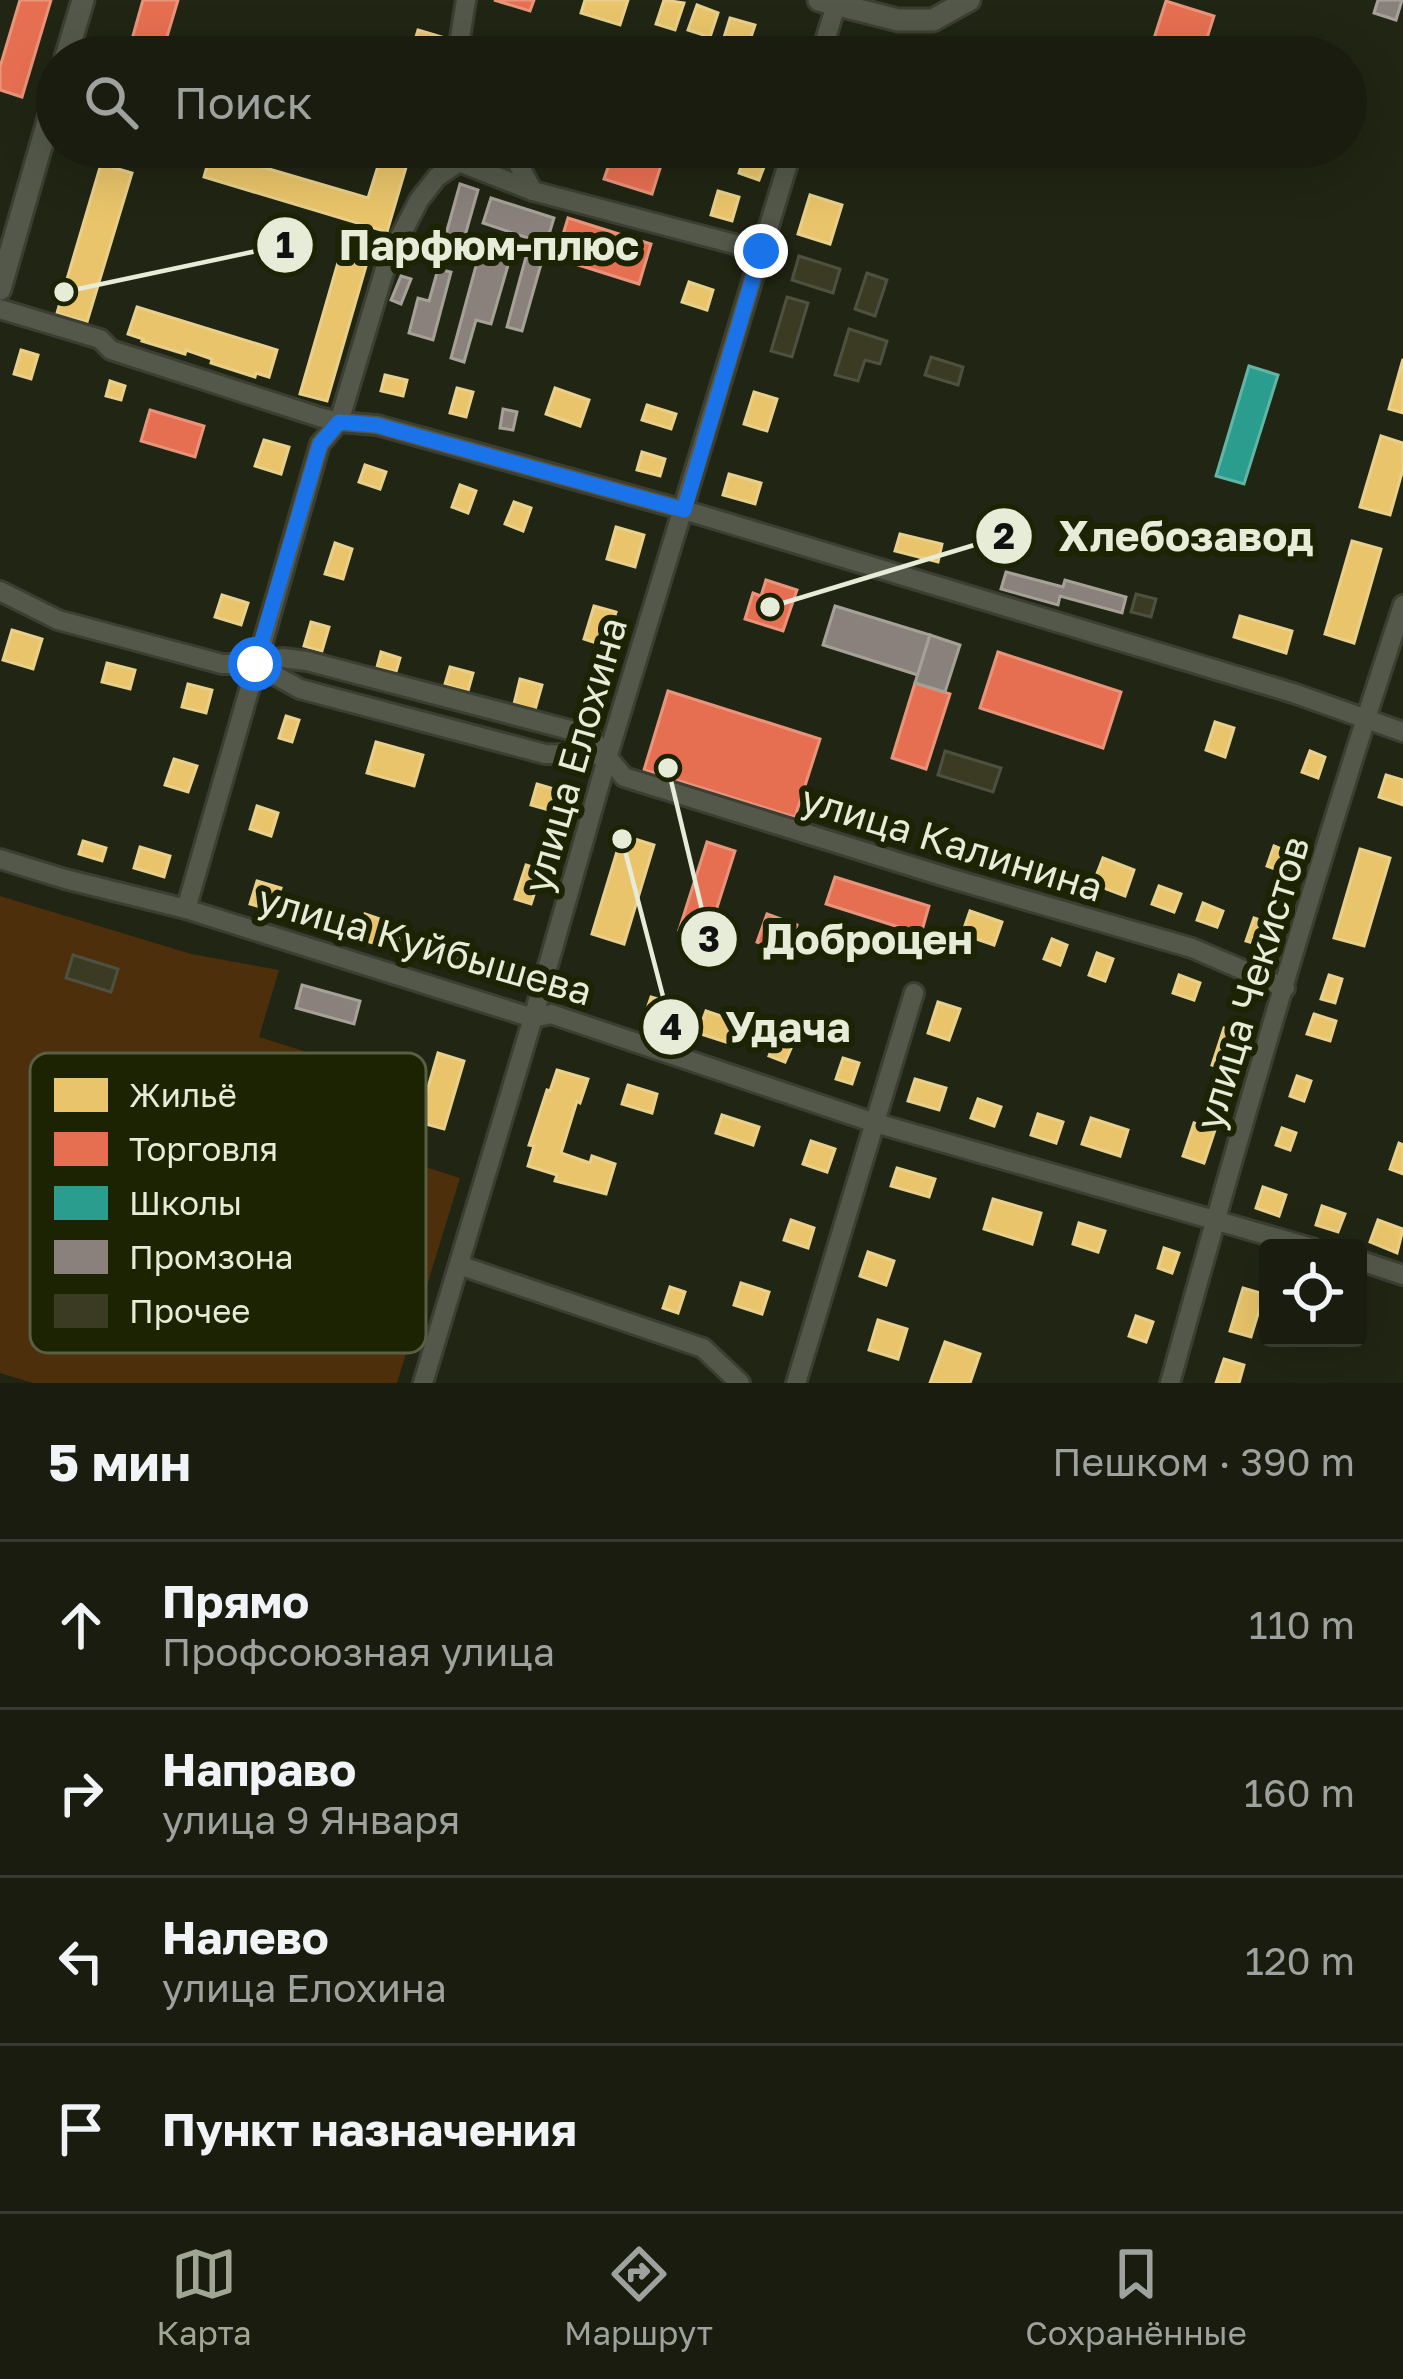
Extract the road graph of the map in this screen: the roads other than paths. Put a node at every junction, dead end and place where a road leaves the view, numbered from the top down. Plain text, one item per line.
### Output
1 (83, 0) edge
2 (466, 0) edge
3 (969, 0) edge
4 (827, 3) edge
5 (72, 36) edge
6 (460, 36) edge
7 (823, 36) edge
8 (36, 163) edge
9 (446, 168) edge
10 (488, 168) edge
11 (521, 168) edge
12 (787, 168) edge
13 (533, 190) junction
14 (761, 251) junction
15 (0, 289) edge
16 (0, 309) edge
17 (339, 422) junction
18 (684, 510) junction
19 (0, 591) edge
20 (1403, 604) edge
21 (255, 664) junction
22 (1365, 719) junction
23 (1403, 732) edge
24 (608, 754) junction
25 (0, 859) edge
26 (186, 909) junction
27 (1285, 988) junction
28 (914, 993) dead end
29 (533, 1018) junction
30 (872, 1122) junction
31 (1215, 1222) junction
32 (1278, 1239) edge
33 (1367, 1262) edge
34 (459, 1265) junction
35 (1398, 1271) edge
36 (423, 1383) edge
37 (740, 1383) edge
38 (796, 1383) edge
39 (1170, 1383) edge

1 - 5 street
2 - 6 street
3 - 4 street
4 - 7 street
8 - 15 street
9 - 17 street
10 - 13 street
11 - 13 street
12 - 14 street, улица Елохина
13 - 14 street
14 - 18 street, улица Елохина
16 - 17 street
17 - 18 street
17 - 21 street
18 - 22 street
18 - 24 street, улица Елохина
19 - 21 street, улица Калинина
20 - 22 street, улица Чекистов
21 - 24 street, улица Калинина
21 - 24 street, улица Калинина
21 - 26 street
22 - 23 street
22 - 27 street, улица Чекистов
24 - 27 street, улица Калинина
24 - 29 street, улица Елохина
25 - 26 street, улица Куйбышева
26 - 29 street, улица Куйбышева
27 - 31 street, улица Чекистов
28 - 30 street
29 - 30 street, улица Куйбышева
29 - 34 street, улица Елохина
30 - 31 street, улица Куйбышева
30 - 38 street
31 - 32 street, улица Куйбышева
31 - 39 street, улица Чекистов
33 - 35 street
34 - 36 street, улица Елохина
34 - 37 street

